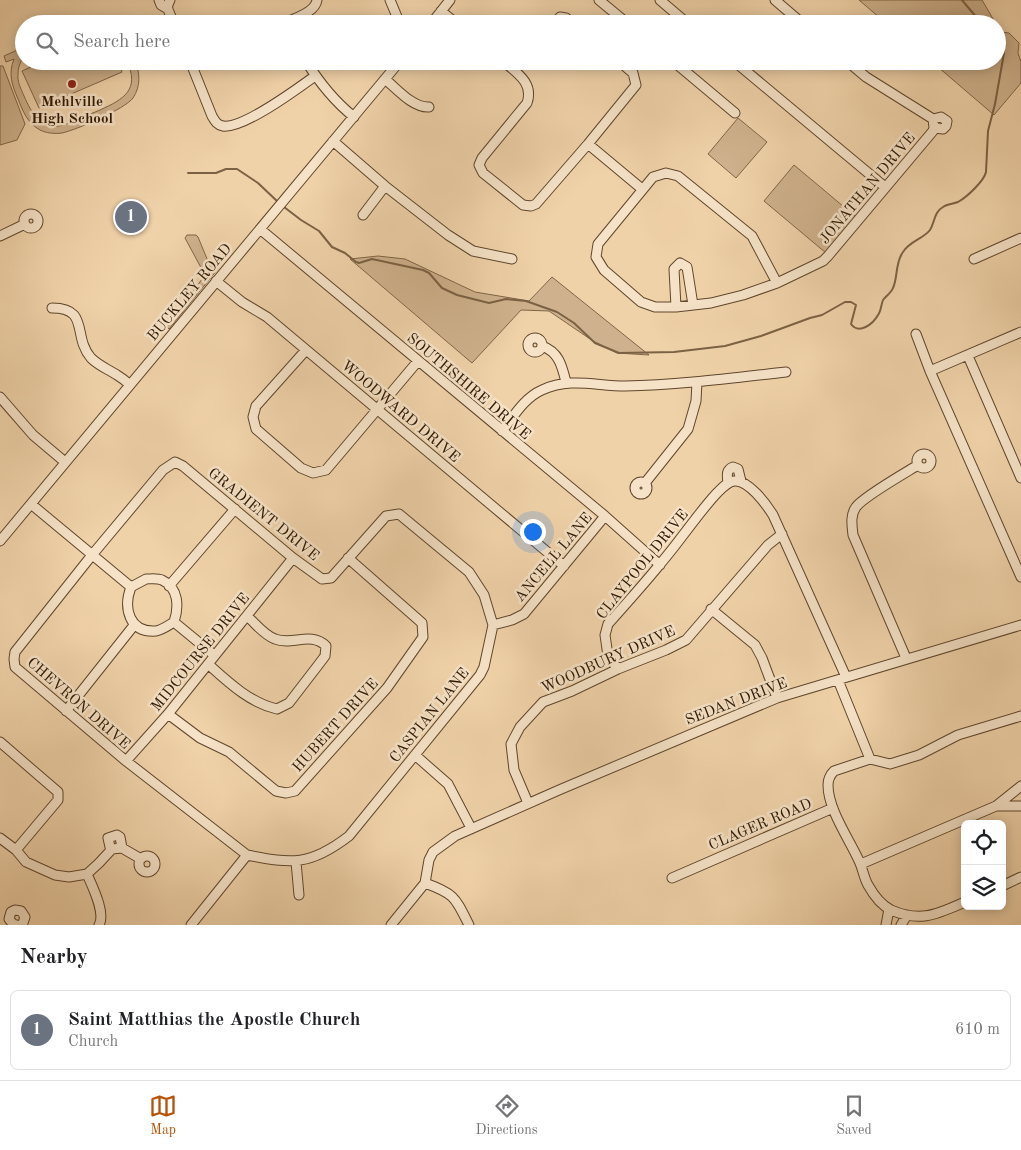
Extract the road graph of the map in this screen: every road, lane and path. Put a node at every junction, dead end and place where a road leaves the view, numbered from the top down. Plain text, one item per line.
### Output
1 (317, 0) edge
2 (390, 0) edge
3 (450, 0) edge
4 (599, 0) edge
5 (660, 0) edge
6 (775, 0) edge
7 (166, 3) edge
8 (441, 11) junction
9 (171, 15) edge
10 (302, 15) edge
11 (396, 15) edge
12 (438, 15) edge
13 (446, 15) edge
14 (617, 15) edge
15 (678, 15) edge
16 (792, 15) edge
17 (194, 70) edge
18 (311, 70) edge
19 (392, 70) edge
20 (514, 70) edge
21 (630, 70) edge
22 (684, 70) edge
23 (745, 70) edge
24 (858, 70) edge
25 (315, 76) junction
26 (385, 79) junction
27 (430, 107) dead end
28 (736, 113) dead end
29 (354, 117) junction
30 (333, 141) junction
31 (588, 144) junction
32 (385, 186) junction
33 (885, 187) junction
34 (642, 189) junction
35 (363, 215) dead end
36 (25, 224) dead end
37 (260, 229) junction
38 (0, 236) edge
39 (1021, 238) edge
40 (512, 259) dead end
41 (974, 259) dead end
42 (216, 281) junction
43 (777, 283) junction
44 (693, 305) junction
45 (676, 307) junction
46 (52, 308) dead end
47 (1021, 332) edge
48 (916, 334) dead end
49 (542, 346) dead end
50 (306, 350) junction
51 (968, 356) junction
52 (418, 361) junction
53 (930, 371) junction
54 (786, 372) dead end
55 (566, 382) junction
56 (697, 382) junction
57 (130, 385) junction
58 (0, 397) edge
59 (377, 408) junction
60 (502, 431) junction
61 (65, 462) junction
62 (175, 462) joint
63 (918, 465) dead end
64 (1021, 478) edge
65 (741, 482) junction
66 (645, 483) dead end
67 (728, 483) junction
68 (31, 504) junction
69 (235, 509) junction
70 (399, 514) joint
71 (605, 516) junction
72 (782, 534) junction
73 (0, 541) edge
74 (92, 555) junction
75 (294, 558) junction
76 (348, 558) junction
77 (660, 565) junction
78 (564, 566) junction
79 (1021, 576) edge
80 (170, 586) junction
81 (131, 587) junction
82 (712, 609) junction
83 (247, 616) junction
84 (174, 622) junction
85 (135, 624) junction
86 (493, 625) junction
87 (1021, 625) edge
88 (214, 655) junction
89 (906, 658) junction
90 (208, 664) junction
91 (618, 669) junction
92 (842, 678) junction
93 (778, 698) junction
94 (66, 711) junction
95 (168, 714) junction
96 (1021, 716) edge
97 (0, 742) edge
98 (415, 755) junction
99 (870, 759) junction
100 (126, 761) junction
101 (1021, 786) edge
102 (528, 803) junction
103 (996, 806) junction
104 (1021, 806) edge
105 (833, 808) junction
106 (471, 828) junction
107 (0, 838) edge
108 (122, 848) junction
109 (112, 849) junction
110 (16, 850) junction
111 (246, 855) junction
112 (141, 859) dead end
113 (296, 862) junction
114 (860, 864) junction
115 (87, 874) junction
116 (672, 878) dead end
117 (1021, 878) edge
118 (426, 883) junction
119 (1006, 884) edge
120 (300, 895) dead end
121 (961, 904) edge
122 (889, 909) junction
123 (908, 915) junction
124 (99, 925) edge
125 (191, 925) edge
126 (391, 925) edge
127 (468, 925) edge
128 (886, 925) edge
129 (901, 925) edge

1 - 10 street
2 - 11 street
3 - 8 street
4 - 14 street
5 - 15 street
6 - 16 street
7 - 9 street
8 - 12 street
8 - 13 street
17 - 25 street
18 - 25 street
19 - 26 street, BUCKLEY ROAD
20 - 31 street
21 - 31 street
22 - 28 street
23 - 33 street
24 - 33 street, JONATHAN DRIVE
25 - 29 street
26 - 27 street
26 - 29 street, BUCKLEY ROAD
29 - 30 street, BUCKLEY ROAD
30 - 32 street
30 - 37 street, BUCKLEY ROAD
31 - 34 street
32 - 35 street
32 - 40 street
33 - 43 street, JONATHAN DRIVE
34 - 43 street
34 - 45 street, JONATHAN DRIVE
36 - 38 street
37 - 42 street, BUCKLEY ROAD
37 - 52 street, SOUTHSHIRE DRIVE
39 - 41 street
42 - 50 street, WOODWARD DRIVE
42 - 57 street, BUCKLEY ROAD
43 - 44 street, JONATHAN DRIVE
44 - 45 street, JONATHAN DRIVE
44 - 45 street
46 - 57 street
47 - 51 street
48 - 53 street
49 - 55 street
50 - 59 street, WOODWARD DRIVE
50 - 59 street
51 - 53 street
51 - 64 street
52 - 59 street
52 - 60 street, SOUTHSHIRE DRIVE
53 - 79 street
54 - 56 street
55 - 56 street
55 - 60 street
56 - 66 street
57 - 61 street, BUCKLEY ROAD
58 - 61 street
59 - 78 street, WOODWARD DRIVE
60 - 71 street, SOUTHSHIRE DRIVE
61 - 68 street, BUCKLEY ROAD
62 - 69 street, GRADIENT DRIVE
62 - 74 street, CHEVRON DRIVE
63 - 89 street
65 - 67 street
65 - 67 street, CLAYPOOL DRIVE
65 - 72 street, CLAYPOOL DRIVE
67 - 77 street, CLAYPOOL DRIVE
68 - 73 street, BUCKLEY ROAD
68 - 74 street
69 - 75 street, GRADIENT DRIVE
69 - 80 street
70 - 76 street, GRADIENT DRIVE
70 - 86 street, CASPIAN LANE
71 - 77 street, SOUTHSHIRE DRIVE
71 - 78 street, ANCELL LANE
72 - 82 street, WOODBURY DRIVE
72 - 92 street, CLAYPOOL DRIVE
74 - 81 street
74 - 94 street, CHEVRON DRIVE
75 - 76 street, GRADIENT DRIVE
75 - 83 street, MIDCOURSE DRIVE
76 - 95 street, HUBERT DRIVE
77 - 91 street, CLAYPOOL DRIVE
78 - 86 street, ANCELL LANE
80 - 81 street
80 - 84 street
81 - 85 street
82 - 91 street, WOODBURY DRIVE
82 - 93 street
83 - 88 street, MIDCOURSE DRIVE
83 - 90 street
84 - 85 street
84 - 88 street
85 - 94 street
86 - 98 street, CASPIAN LANE
87 - 89 street, SEDAN DRIVE
88 - 90 street, MIDCOURSE DRIVE
89 - 92 street, SEDAN DRIVE
90 - 95 street, MIDCOURSE DRIVE
91 - 102 street, WOODBURY DRIVE
92 - 93 street, SEDAN DRIVE
92 - 99 street, CLAYPOOL DRIVE
93 - 102 street, SEDAN DRIVE
94 - 100 street, CHEVRON DRIVE
95 - 100 street, MIDCOURSE DRIVE
96 - 99 street, CLAGER ROAD
97 - 110 street
98 - 106 street
98 - 113 street, CASPIAN LANE
99 - 105 street, CLAGER ROAD
100 - 111 street, CHEVRON DRIVE
101 - 103 street
102 - 106 street, SEDAN DRIVE
103 - 104 street
103 - 114 street
105 - 114 street
105 - 116 street, CLAGER ROAD
106 - 118 street, SEDAN DRIVE
107 - 110 street
108 - 109 street
108 - 109 street
108 - 112 street
109 - 115 street
110 - 115 street
111 - 113 street
111 - 125 street
113 - 120 street
114 - 122 street
115 - 124 street
117 - 119 street
118 - 126 street
118 - 127 street
121 - 123 street
122 - 123 street
122 - 128 street
123 - 129 street

